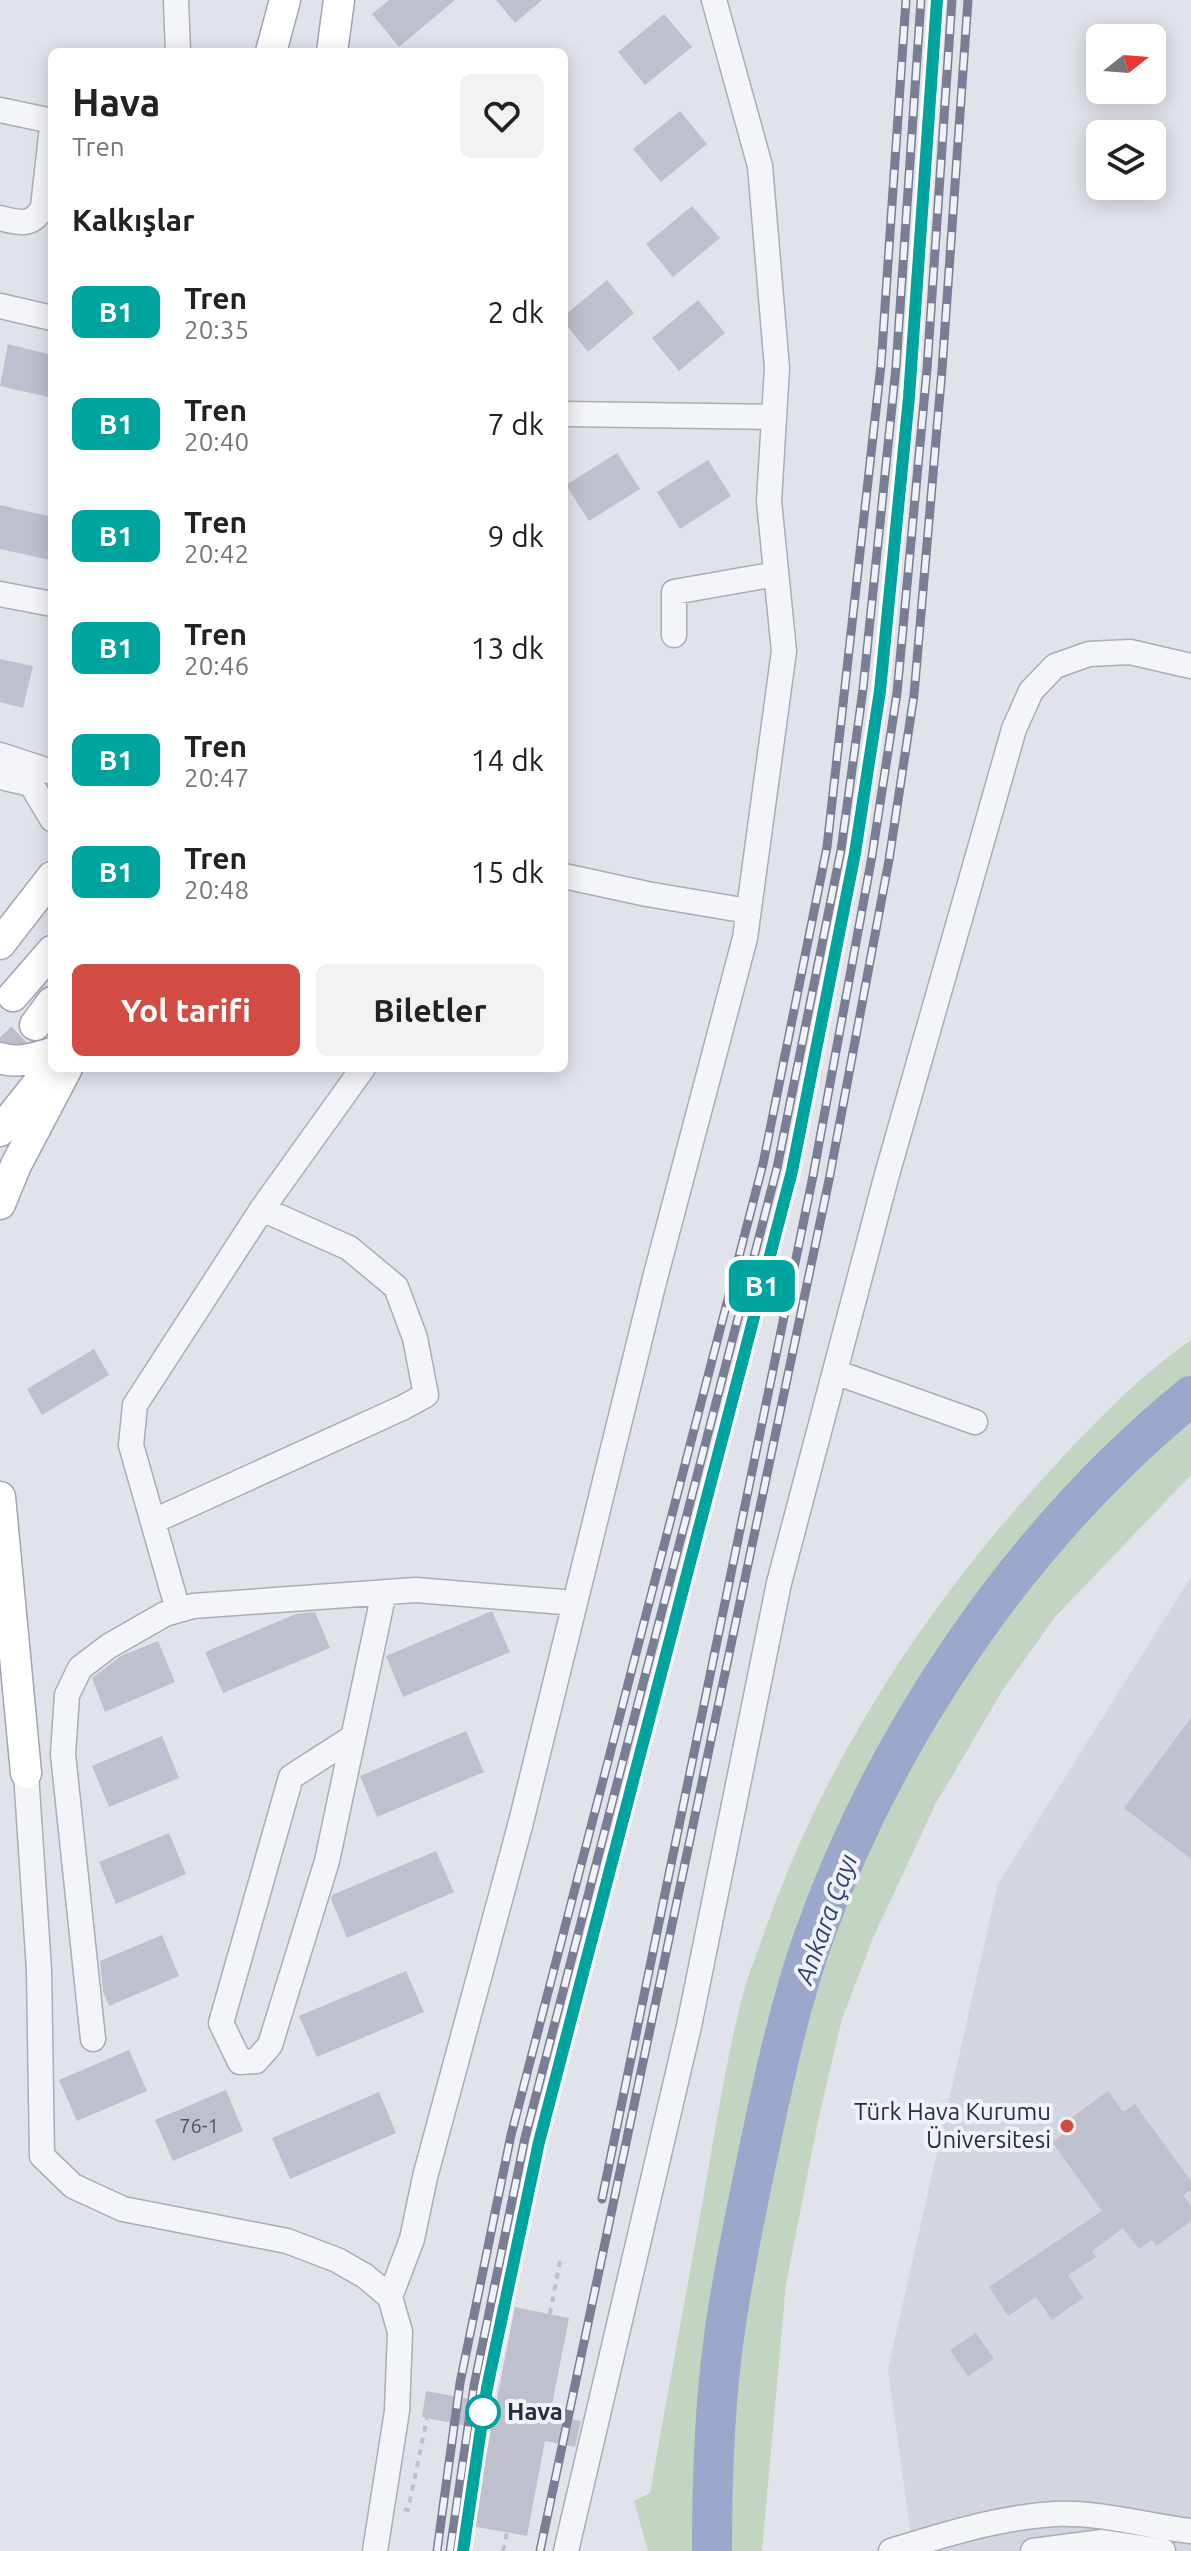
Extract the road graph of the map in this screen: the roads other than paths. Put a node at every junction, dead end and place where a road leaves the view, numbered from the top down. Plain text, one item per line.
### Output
1 (176, 0) edge
2 (287, 0) edge
3 (340, 0) edge
4 (714, 0) edge
5 (178, 48) edge
6 (272, 48) edge
7 (283, 48) edge
8 (333, 48) edge
9 (341, 48) edge
10 (0, 110) edge
11 (48, 120) edge
12 (48, 163) edge
13 (0, 218) edge
14 (0, 306) edge
15 (48, 317) edge
16 (568, 414) edge
17 (774, 417) junction
18 (776, 574) junction
19 (0, 594) edge
20 (48, 603) edge
21 (674, 635) dead end
22 (1191, 666) edge
23 (0, 755) edge
24 (48, 771) edge
25 (0, 777) edge
26 (48, 812) edge
27 (568, 877) edge
28 (48, 882) edge
29 (748, 911) junction
30 (0, 944) edge
31 (48, 956) edge
32 (13, 996) dead end
33 (48, 1054) edge
34 (0, 1058) edge
35 (48, 1070) edge
36 (65, 1072) edge
37 (360, 1072) edge
38 (0, 1131) edge
39 (0, 1204) edge
40 (262, 1209) junction
41 (835, 1372) junction
42 (975, 1422) dead end
43 (0, 1497) edge
44 (154, 1521) junction
45 (384, 1592) junction
46 (575, 1603) junction
47 (0, 1610) edge
48 (178, 1610) junction
49 (353, 1737) junction
50 (26, 1773) junction
51 (93, 2039) dead end
52 (390, 2297) junction
53 (988, 2524) junction
54 (1191, 2531) edge
55 (937, 2537) junction
56 (375, 2551) edge
57 (566, 2551) edge
58 (891, 2551) edge
59 (960, 2551) edge
60 (970, 2551) edge
61 (1033, 2551) edge
62 (1163, 2551) edge

1 - 5 street
2 - 6 main road
2 - 7 main road
3 - 8 main road
3 - 9 main road
4 - 17 street
10 - 11 street
12 - 13 street
14 - 15 street
16 - 17 street
17 - 18 street
18 - 21 street
18 - 29 street
19 - 20 street
22 - 41 street
23 - 24 street
25 - 26 street
27 - 29 street
28 - 30 main road
29 - 46 street
31 - 32 main road
33 - 34 main road
35 - 38 main road
36 - 39 main road
37 - 40 street
40 - 44 street
40 - 44 street
41 - 42 street
41 - 57 street
43 - 50 main road
44 - 48 street
45 - 46 street
45 - 48 street
45 - 49 street
46 - 52 street
47 - 50 main road
48 - 51 street
49 - 49 street
50 - 52 street
52 - 56 street
53 - 54 street
53 - 55 street
53 - 60 street
55 - 58 street
55 - 59 street
61 - 62 street

